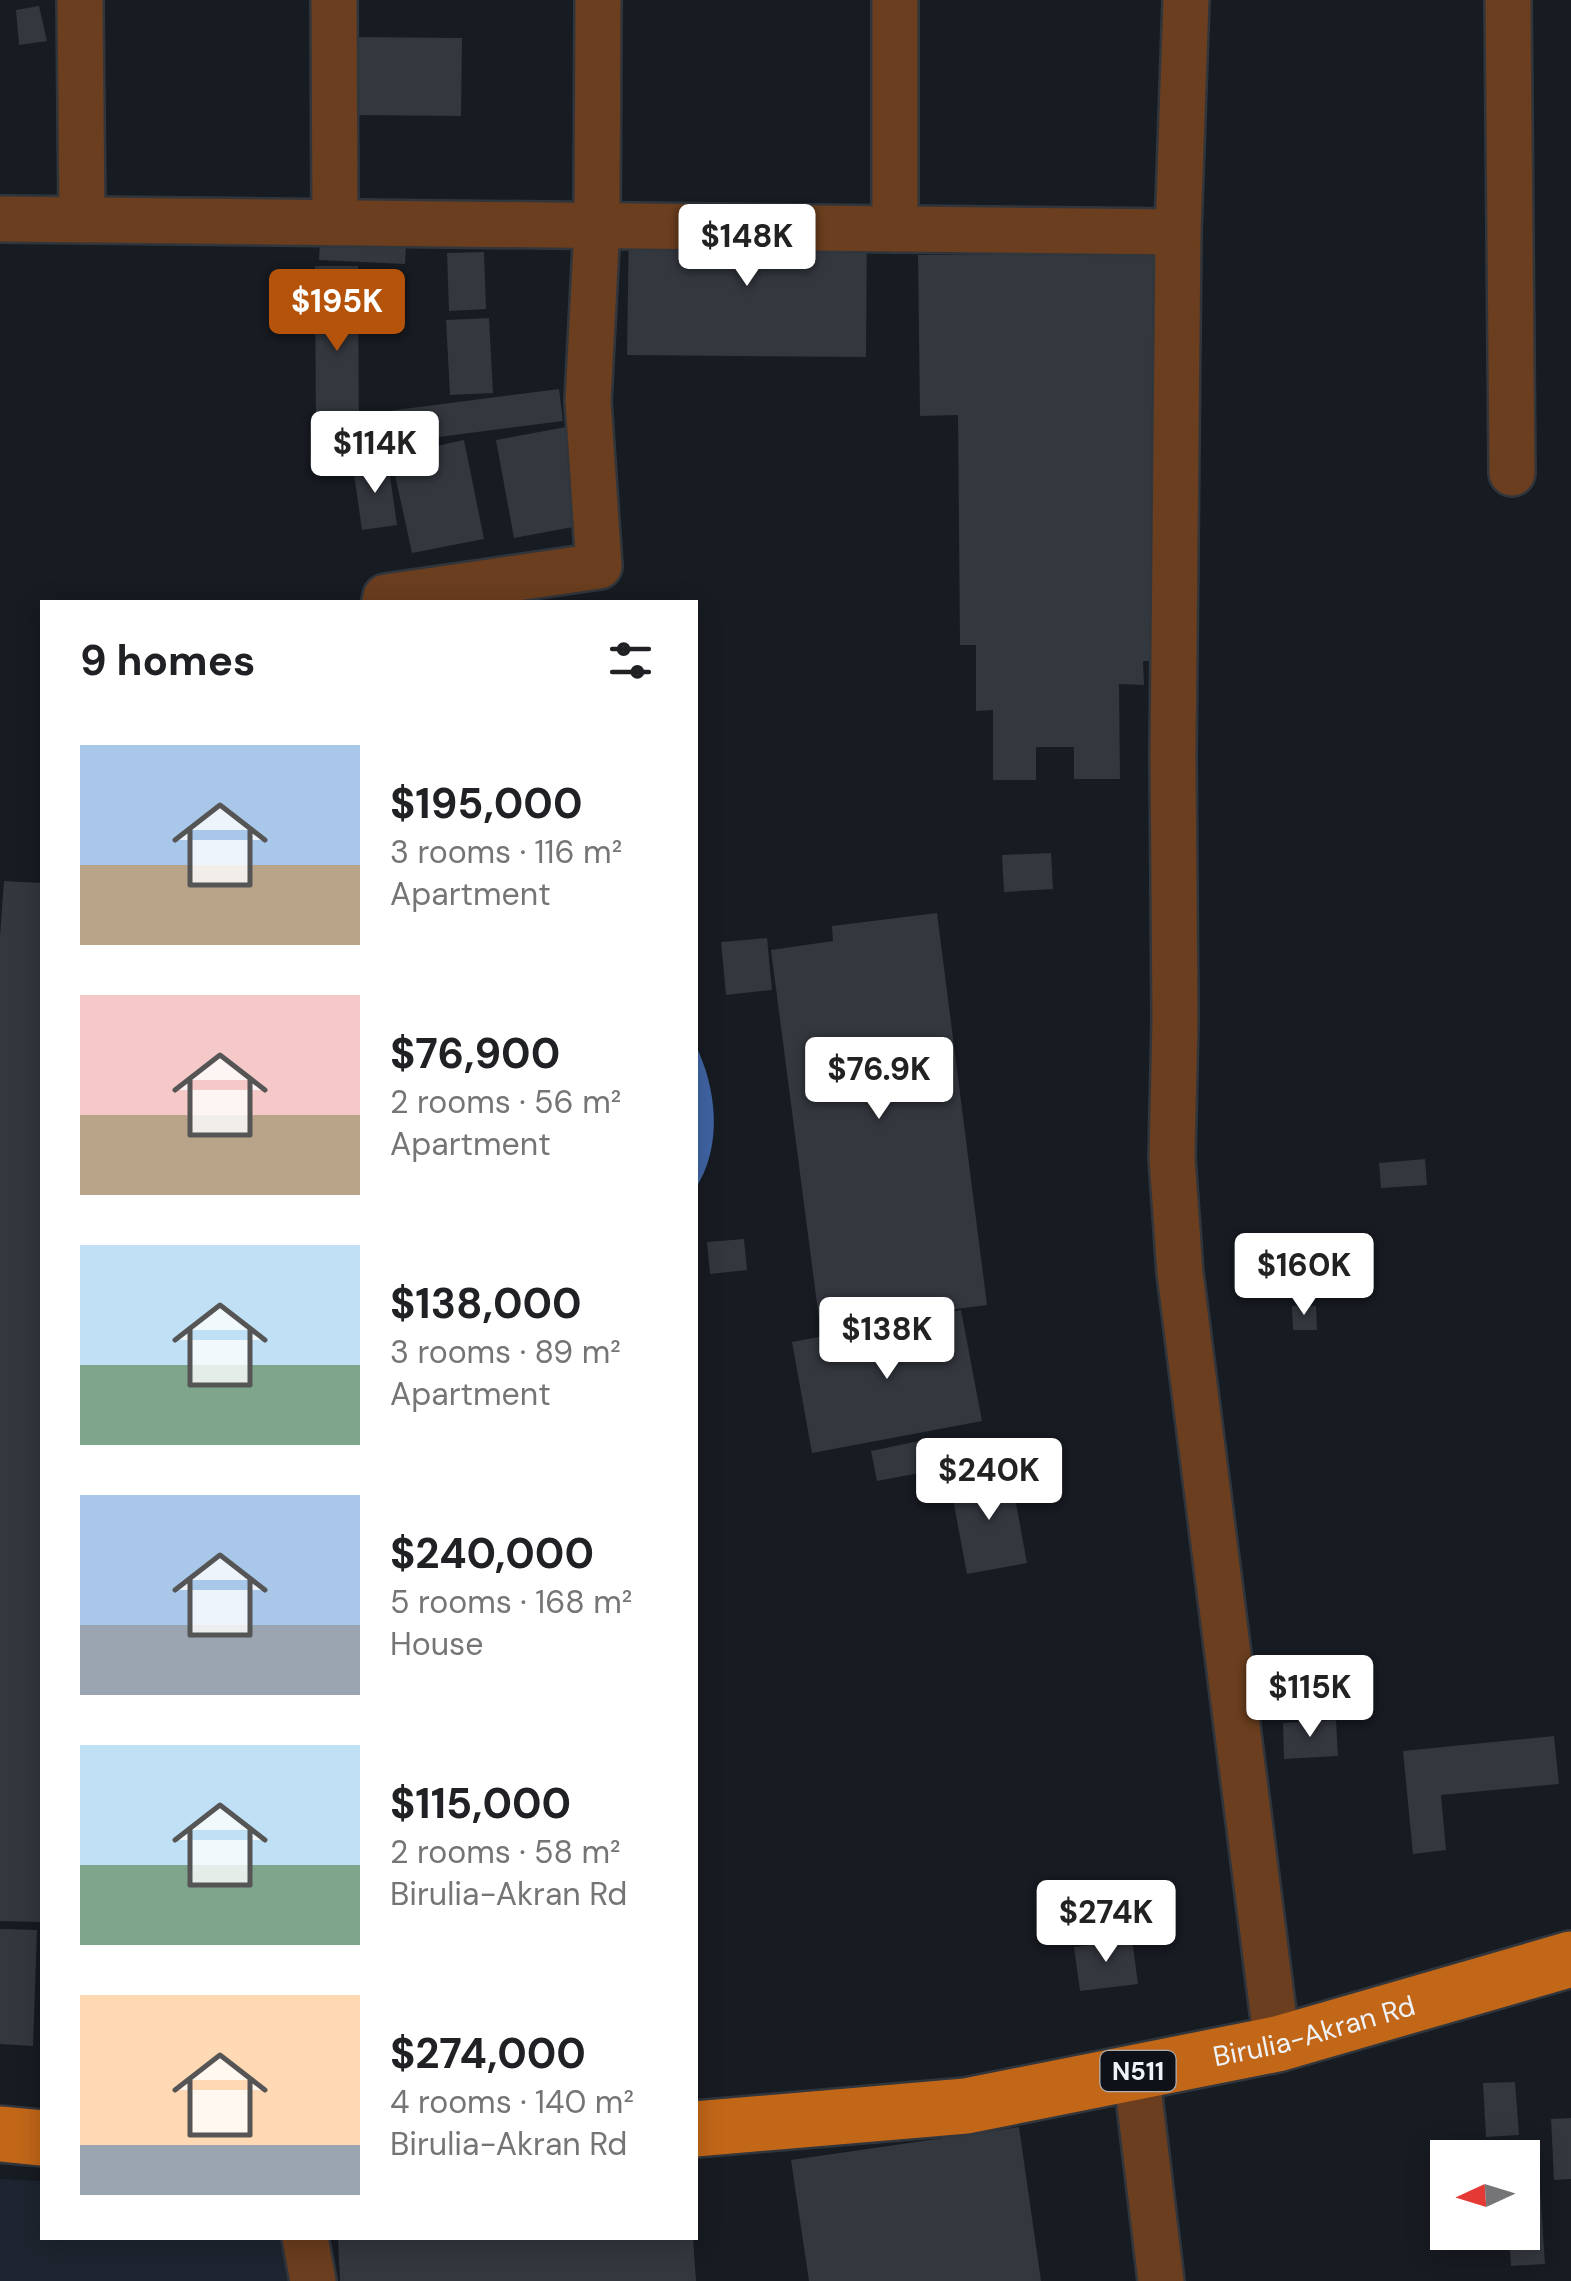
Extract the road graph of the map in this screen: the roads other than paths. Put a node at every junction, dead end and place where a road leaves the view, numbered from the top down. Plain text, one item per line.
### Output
1 (80, 0) edge
2 (334, 0) edge
3 (598, 0) edge
4 (896, 0) edge
5 (1186, 0) edge
6 (1508, 0) edge
7 (0, 219) edge
8 (82, 220) junction
9 (334, 222) junction
10 (597, 226) junction
11 (895, 229) junction
12 (1178, 232) junction
13 (1512, 473) dead end
14 (385, 600) edge
15 (1571, 1959) edge
16 (1277, 2044) junction
17 (1136, 2072) junction
18 (698, 2130) edge
19 (0, 2134) edge
20 (40, 2138) edge
21 (305, 2240) edge
22 (313, 2281) edge
23 (1161, 2281) edge

1 - 8 street
2 - 9 street
3 - 10 street
4 - 11 street
5 - 12 street
6 - 13 street
7 - 8 street
8 - 9 street
9 - 10 street
10 - 11 street
10 - 14 street
11 - 12 street
12 - 16 street
15 - 16 highway, Birulia-Akran Rd / N511
16 - 17 highway, Birulia-Akran Rd / N511
17 - 18 highway, Birulia-Akran Rd / N511
17 - 23 street
19 - 20 highway
21 - 22 street

